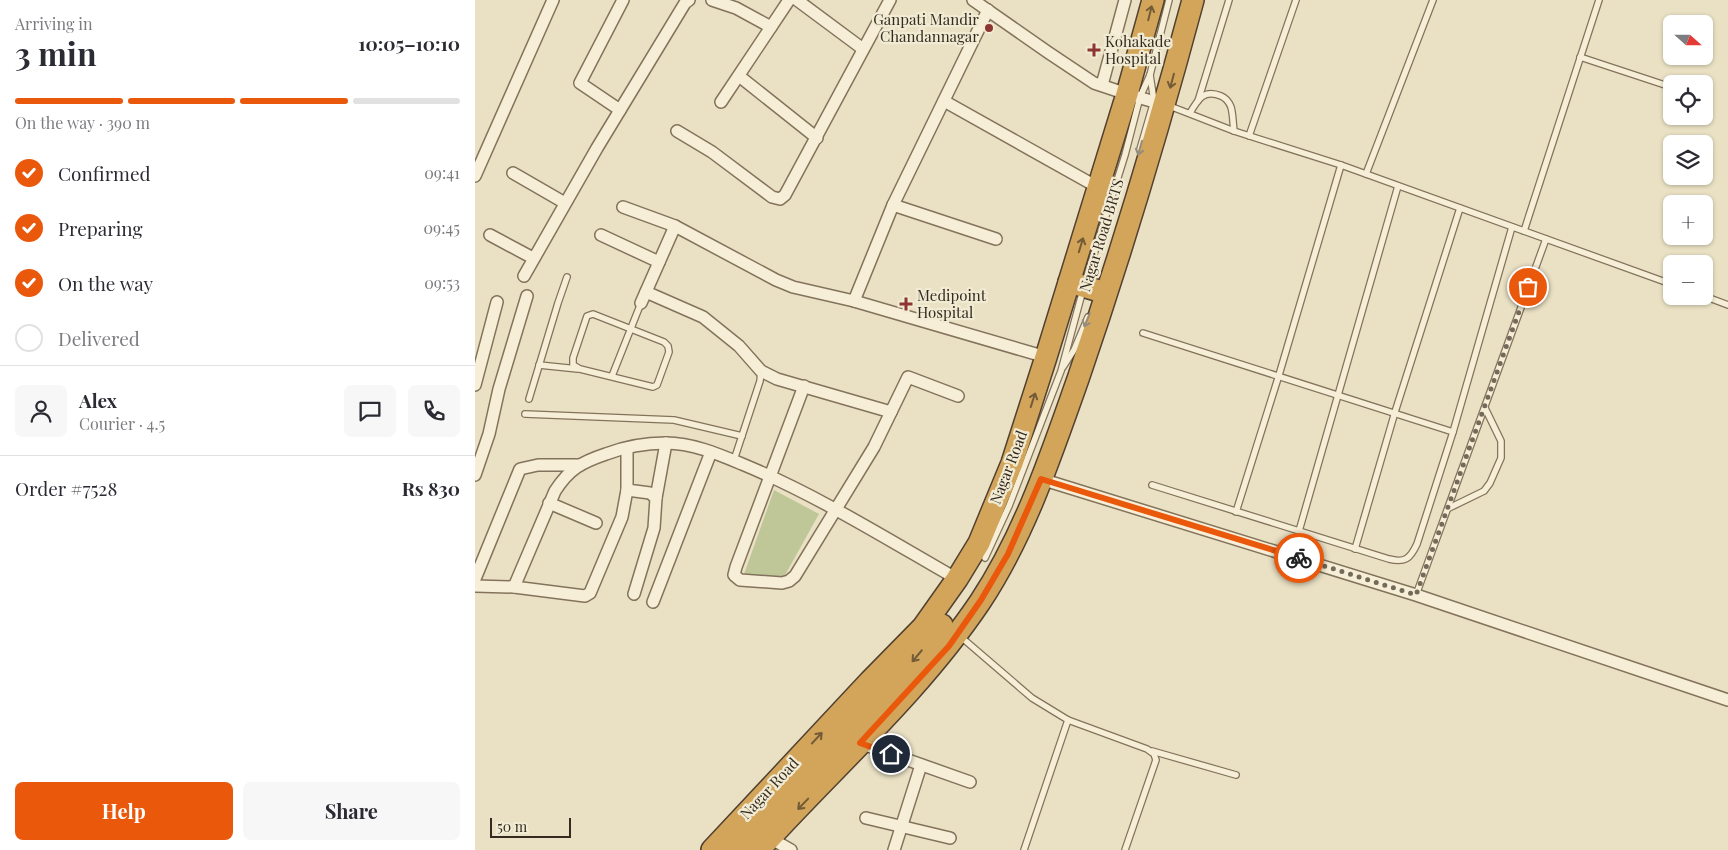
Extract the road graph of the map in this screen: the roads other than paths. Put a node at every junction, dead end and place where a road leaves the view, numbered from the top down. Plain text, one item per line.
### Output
1 (553, 0) edge
2 (623, 0) edge
3 (689, 0) edge
4 (712, 0) edge
5 (789, 0) edge
6 (797, 0) edge
7 (890, 0) edge
8 (973, 0) edge
9 (1125, 0) edge
10 (1153, 0) edge
11 (1169, 0) edge
12 (1193, 0) edge
13 (1229, 0) edge
14 (1296, 0) edge
15 (1433, 0) edge
16 (1599, 0) edge
17 (988, 10) junction
18 (771, 26) junction
19 (863, 49) junction
20 (1580, 57) junction
21 (1150, 75) junction
22 (739, 76) junction
23 (1663, 84) edge
24 (1102, 86) junction
25 (1133, 96) junction
26 (944, 101) junction
27 (1198, 101) junction
28 (721, 102) dead end
29 (1159, 103) junction
30 (620, 110) junction
31 (1190, 113) junction
32 (677, 130) dead end
33 (1234, 131) junction
34 (1249, 136) junction
35 (817, 138) junction
36 (1138, 157) dead end
37 (1341, 165) junction
38 (513, 173) dead end
39 (1366, 174) junction
40 (475, 176) edge
41 (1398, 186) junction
42 (1099, 188) junction
43 (565, 203) junction
44 (893, 205) junction
45 (623, 207) dead end
46 (1460, 208) junction
47 (675, 226) junction
48 (1512, 227) junction
49 (1524, 231) junction
50 (490, 235) dead end
51 (601, 235) dead end
52 (996, 239) dead end
53 (1546, 239) junction
54 (533, 258) junction
55 (659, 262) junction
56 (524, 276) dead end
57 (567, 277) dead end
58 (1663, 281) edge
59 (1092, 288) junction
60 (646, 292) junction
61 (527, 296) dead end
62 (1713, 299) edge
63 (854, 301) junction
64 (497, 302) dead end
65 (641, 303) joint
66 (1728, 305) edge
67 (1091, 311) dead end
68 (631, 328) junction
69 (1143, 333) dead end
70 (1053, 364) junction
71 (539, 365) junction
72 (580, 369) junction
73 (761, 371) junction
74 (1279, 375) junction
75 (612, 376) junction
76 (475, 385) edge
77 (804, 386) junction
78 (1338, 394) junction
79 (958, 396) dead end
80 (529, 399) dead end
81 (1485, 408) junction
82 (891, 412) junction
83 (1395, 412) junction
84 (525, 414) dead end
85 (1453, 432) junction
86 (742, 436) junction
87 (666, 442) junction
88 (627, 448) junction
89 (711, 452) junction
90 (733, 460) junction
91 (581, 465) junction
92 (475, 475) edge
93 (771, 476) junction
94 (1041, 479) junction
95 (1152, 486) dead end
96 (627, 490) junction
97 (656, 498) junction
98 (549, 503) junction
99 (1449, 508) junction
100 (835, 510) junction
101 (1236, 512) junction
102 (1024, 518) junction
103 (596, 523) dead end
104 (1299, 531) junction
105 (1355, 550) junction
106 (985, 558) junction
107 (475, 579) edge
108 (957, 579) junction
109 (475, 586) edge
110 (515, 587) junction
111 (634, 594) dead end
112 (1416, 595) junction
113 (653, 602) dead end
114 (957, 633) junction
115 (1728, 700) edge
116 (1068, 720) junction
117 (860, 743) junction
118 (1147, 749) junction
119 (921, 765) junction
120 (1236, 774) dead end
121 (970, 782) dead end
122 (866, 818) dead end
123 (902, 826) junction
124 (951, 838) dead end
125 (765, 844) edge
126 (712, 850) edge
127 (736, 850) edge
128 (791, 850) edge
129 (894, 850) edge
130 (1025, 850) edge
131 (1125, 850) edge

1 - 40 street
2 - 30 street
3 - 30 street
4 - 18 street
5 - 18 street
6 - 19 street
7 - 19 street
8 - 17 street
9 - 24 street
25 -> 10 highway, Nagar Road
11 - 21 lane
12 -> 29 highway, Nagar Road
13 - 27 lane
14 - 34 lane
15 - 39 lane
16 - 20 lane
17 - 24 street
17 - 26 street
18 - 22 street
19 - 35 street
20 - 23 lane
20 - 49 lane
21 - 25 lane, Nagar Road BRTS
21 - 29 lane
22 - 28 street
22 - 35 street
24 - 25 street
25 - 29 street
25 - 42 highway, Nagar Road
25 - 59 lane, Nagar Road BRTS
26 - 42 street
26 - 44 street
27 - 31 lane
27 - 33 lane
29 - 31 lane
29 -> 36 lane
29 - 59 highway, Nagar Road
30 - 43 street
31 - 33 lane
32 - 35 street
33 - 34 lane
34 - 37 lane
37 - 39 lane
37 - 74 lane
38 - 43 street
39 - 41 lane
41 - 46 lane
41 - 78 lane
59 -> 42 highway, Nagar Road
43 - 54 street
44 - 52 street
44 - 63 street
45 - 47 street
46 - 48 lane
46 - 83 lane
47 - 55 street
47 - 63 street
48 - 49 lane
48 - 85 lane
49 - 53 lane
50 - 54 street
51 - 55 street
53 - 58 lane
53 - 81 lane
54 - 56 street
55 - 60 street
57 - 71 lane
59 - 70 highway, Nagar Road
59 - 94 highway, Nagar Road
60 - 65 street
60 - 73 street
61 - 92 street
62 - 66 lane
63 - 70 street
64 - 76 street
65 - 68 lane
67 -> 70 lane, Nagar Road BRTS
68 - 72 lane
68 - 75 lane
68 - 75 lane
69 - 74 lane
70 - 106 lane, Nagar Road BRTS
108 -> 70 highway, Nagar Road
71 - 72 lane
71 - 80 lane
72 - 75 lane
73 - 77 street
73 - 86 lane
74 - 78 lane
74 - 101 lane
77 - 82 street
77 - 93 street
78 - 83 lane
78 - 104 lane
79 - 82 street
81 - 99 lane
81 - 99 lane
82 - 100 street
83 - 85 lane
83 - 105 lane
84 - 86 lane
85 - 105 lane
86 - 90 lane
87 - 88 street
87 - 89 street
87 - 97 street
88 - 91 street
88 - 96 street
89 - 90 street
89 - 113 street
90 - 93 street
91 - 98 street
91 - 107 street
93 - 100 street
93 - 100 street
94 - 102 highway, Nagar Road
94 - 112 street
95 - 101 lane
96 - 97 street
96 - 110 street
97 - 111 street
98 - 103 street
98 - 110 street
99 - 112 lane
100 - 108 street
101 - 104 lane
102 - 106 highway
102 - 114 highway, Nagar Road
104 - 105 lane
106 -> 127 highway
126 -> 108 highway, Nagar Road
109 - 110 street
112 - 115 street
114 - 116 lane
114 - 117 highway, Nagar Road
116 - 118 lane
116 - 130 lane
117 - 119 street
117 -> 125 highway, Nagar Road
118 - 120 lane
118 - 131 lane
119 - 121 street
119 - 123 street
122 - 123 street
123 - 124 street
123 - 129 street
125 - 128 street

